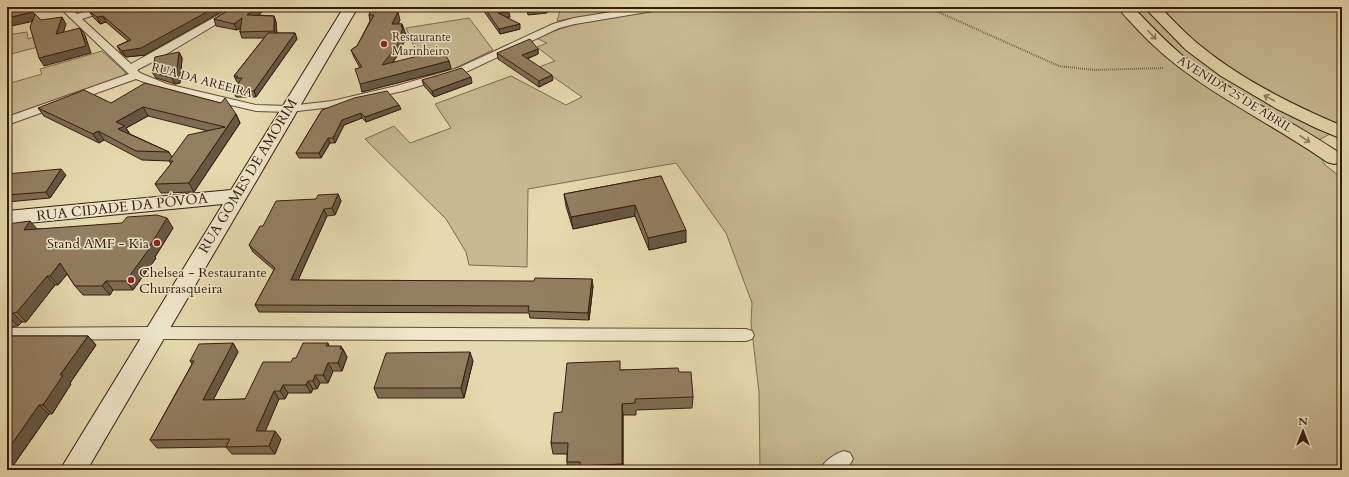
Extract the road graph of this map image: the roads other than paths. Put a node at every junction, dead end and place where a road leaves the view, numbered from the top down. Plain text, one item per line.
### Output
1 (35, 7) edge
2 (64, 7) edge
3 (110, 7) edge
4 (240, 7) edge
5 (351, 7) edge
6 (659, 7) edge
7 (1125, 7) edge
8 (1151, 7) edge
9 (7, 14) edge
10 (77, 18) junction
11 (133, 72) junction
12 (289, 109) junction
13 (7, 121) edge
14 (1342, 133) edge
15 (1339, 156) edge
16 (237, 196) junction
17 (7, 218) edge
18 (154, 333) junction
19 (7, 334) edge
20 (746, 335) dead end
21 (844, 458) dead end
22 (73, 470) edge
23 (829, 470) edge

1 - 9 street
2 - 10 street, RUA DA AREEIRA
3 - 10 street
4 - 11 street
5 - 12 main road, RUA GOMES DE AMORIM
6 - 12 street, RUA DA AREEIRA
7 -> 15 main road, AVENIDA 25 DE ABRIL
14 -> 8 main road, AVENIDA 25 DE ABRIL
10 - 11 street, RUA DA AREEIRA
11 - 12 street, RUA DA AREEIRA
11 - 13 street
12 - 16 main road, RUA GOMES DE AMORIM
16 - 17 main road, RUA CIDADE DA PÓVOA
16 - 18 main road, RUA GOMES DE AMORIM
18 - 19 street
18 - 20 street
18 - 22 main road, RUA GOMES DE AMORIM
21 - 23 street

